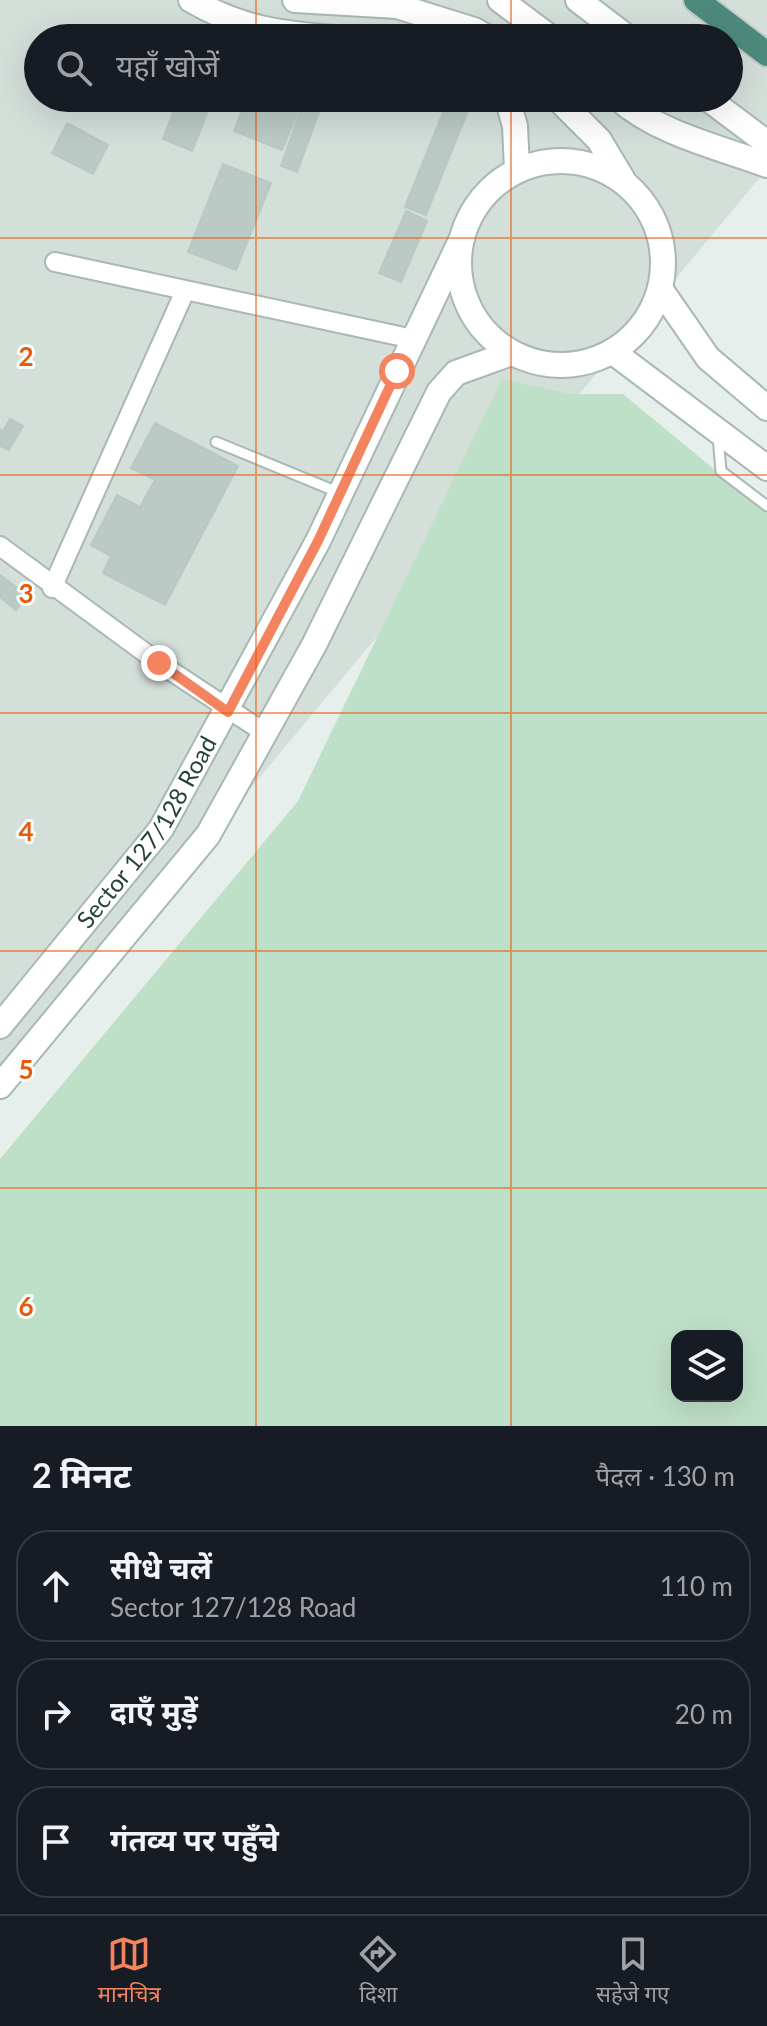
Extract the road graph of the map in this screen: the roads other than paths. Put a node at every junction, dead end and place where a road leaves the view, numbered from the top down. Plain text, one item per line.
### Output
1 (191, 0) edge
2 (295, 0) edge
3 (500, 0) edge
4 (578, 0) edge
5 (696, 0) edge
6 (245, 24) edge
7 (455, 24) edge
8 (532, 24) edge
9 (610, 24) edge
10 (728, 24) edge
11 (743, 36) edge
12 (767, 54) edge
13 (511, 112) edge
14 (571, 112) edge
15 (620, 112) edge
16 (639, 112) edge
17 (726, 112) edge
18 (599, 140) junction
19 (767, 143) edge
20 (767, 165) edge
21 (517, 169) junction
22 (627, 184) junction
23 (462, 238) junction
24 (55, 262) dead end
25 (661, 290) junction
26 (185, 291) junction
27 (413, 339) junction
28 (613, 352) junction
29 (511, 353) junction
30 (767, 408) edge
31 (717, 431) junction
32 (216, 442) dead end
33 (767, 468) edge
34 (340, 493) junction
35 (767, 506) edge
36 (0, 546) edge
37 (52, 588) junction
38 (228, 712) junction
39 (265, 733) junction
40 (0, 1026) edge
41 (0, 1086) edge

1 - 6 street
2 - 7 street
3 - 8 street
4 - 9 street
5 - 10 highway
11 - 12 highway
13 - 21 street
14 - 18 street
15 - 18 street
16 - 20 street
17 - 19 street
18 - 22 street
21 - 22 street
21 - 23 street
22 - 25 street
23 - 27 street, Sector 127/128 Road
23 - 29 street
24 - 26 street
25 - 28 street
25 - 30 street
26 - 27 street
26 - 37 street
27 - 34 street, Sector 127/128 Road
28 - 29 street
28 - 31 street
29 - 39 street, Sector 127/128 Road
31 - 33 street
31 - 35 lane
32 - 34 lane
34 - 38 street, Sector 127/128 Road
36 - 37 street
37 - 38 street
38 - 39 street
38 - 40 street, Sector 127/128 Road
39 - 41 street, Sector 127/128 Road

